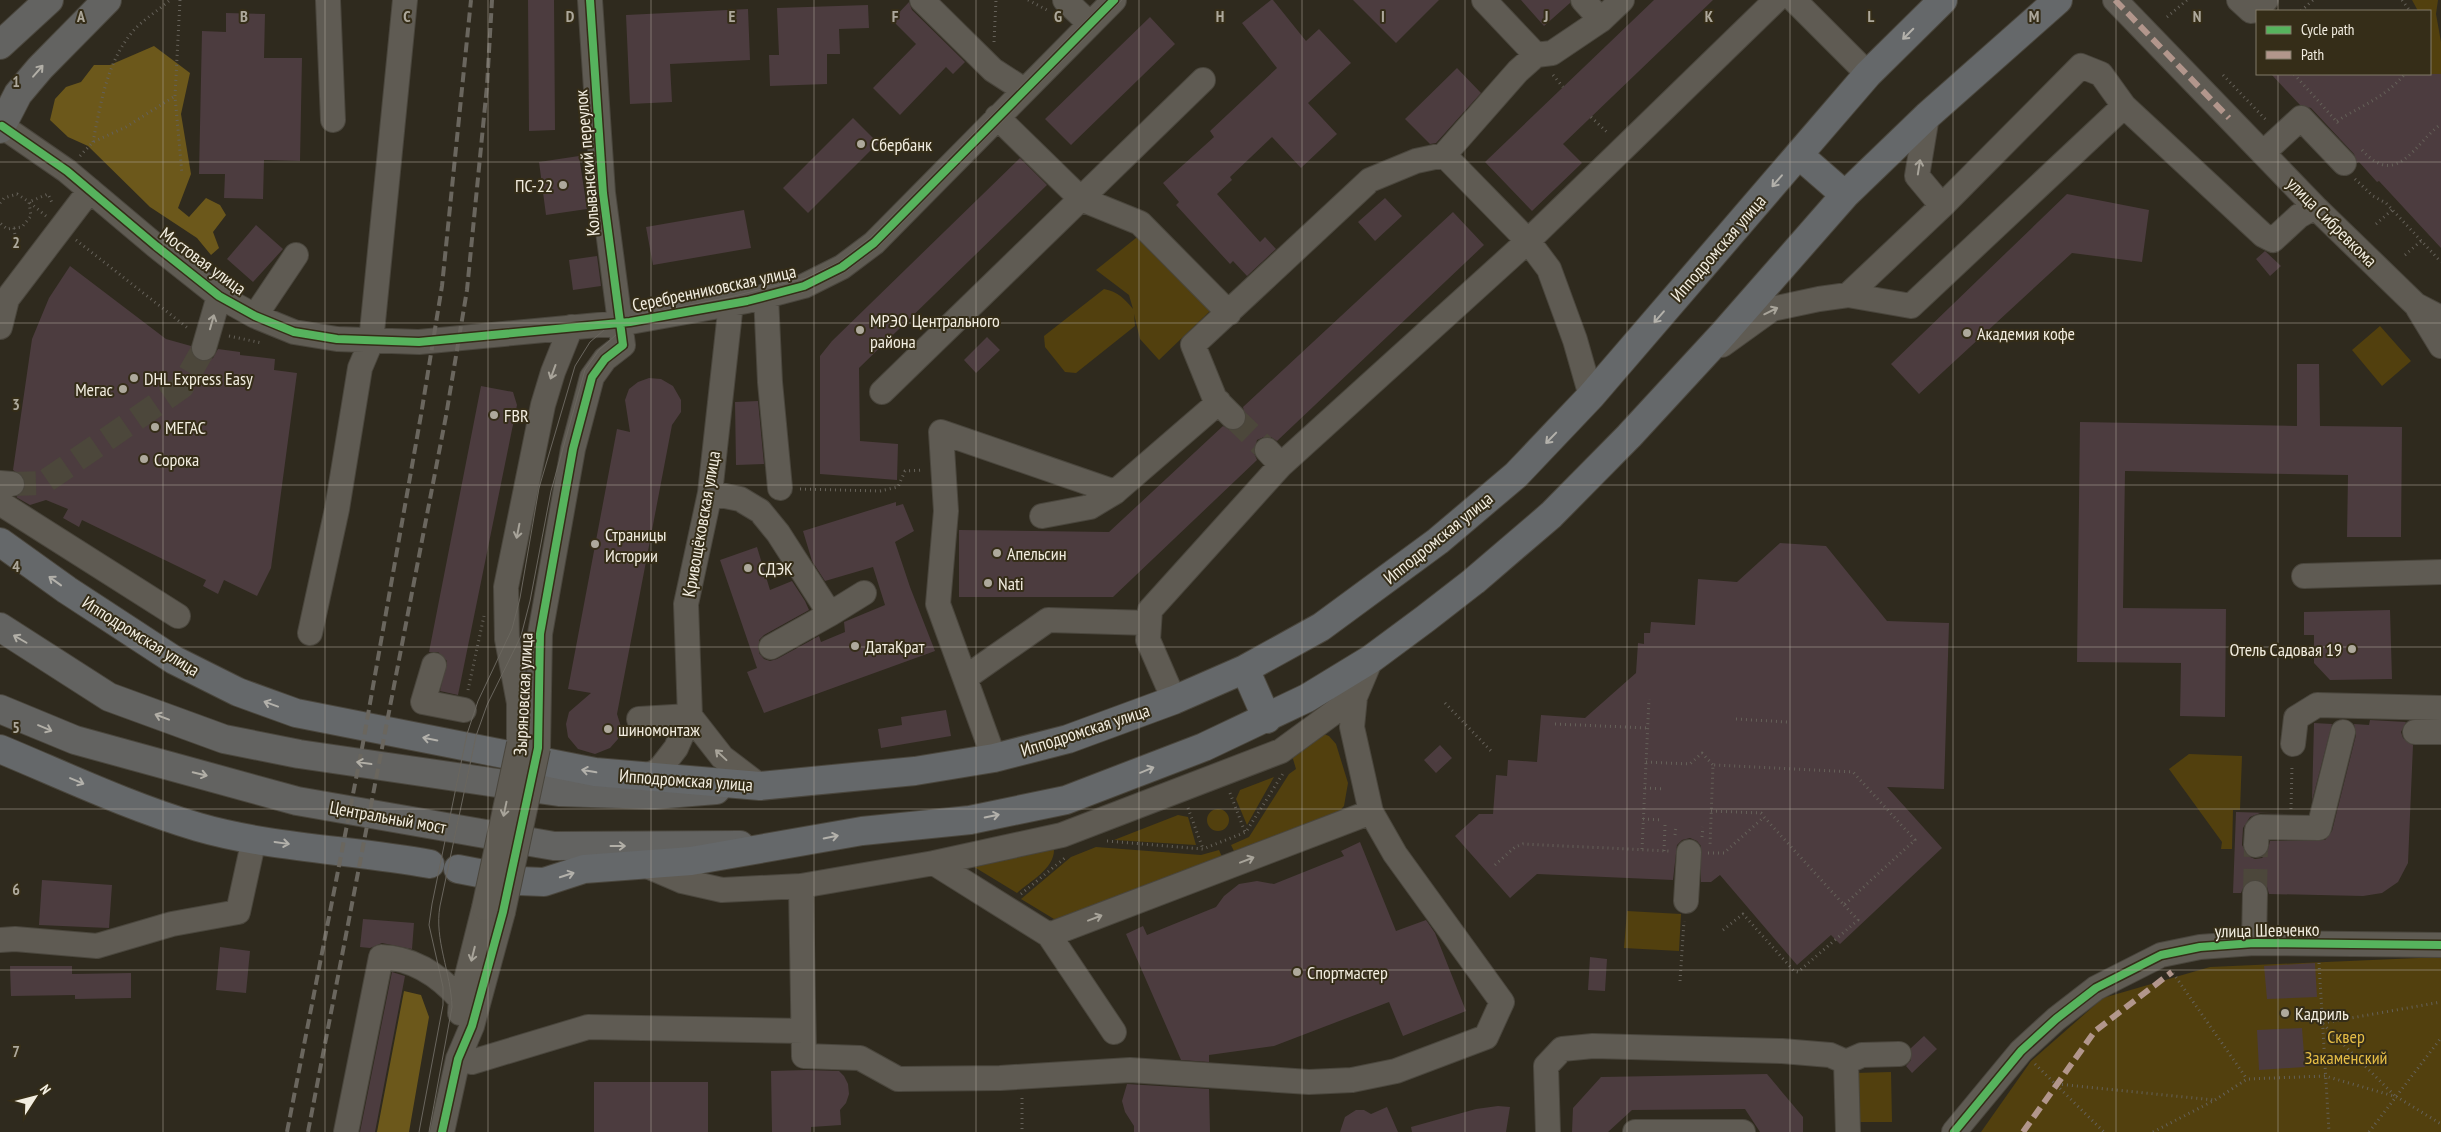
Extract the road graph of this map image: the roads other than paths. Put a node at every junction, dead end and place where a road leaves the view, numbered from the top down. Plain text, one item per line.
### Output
1 (49, 0) edge
2 (108, 0) edge
3 (328, 0) edge
4 (405, 0) edge
5 (590, 0) edge
6 (922, 0) edge
7 (1065, 0) edge
8 (1114, 0) edge
9 (1484, 0) edge
10 (1583, 0) edge
11 (1622, 0) edge
12 (1776, 0) edge
13 (1794, 0) edge
14 (1943, 0) edge
15 (2058, 0) edge
16 (2115, 0) edge
17 (2239, 0) edge
18 (2266, 0) edge
19 (1601, 20) junction
20 (1090, 24) junction
21 (0, 45) edge
22 (1543, 63) junction
23 (1868, 74) junction
24 (1203, 80) dead end
25 (1024, 90) junction
26 (2124, 106) junction
27 (1927, 116) junction
28 (997, 117) junction
29 (333, 120) dead end
30 (1, 128) edge
31 (2263, 153) junction
32 (1444, 155) junction
33 (1799, 155) junction
34 (2352, 162) road end
35 (90, 190) junction
36 (1845, 195) junction
37 (1081, 199) junction
38 (1942, 206) junction
39 (2315, 207) junction
40 (1528, 241) junction
41 (296, 256) dead end
42 (1848, 295) junction
43 (219, 296) junction
44 (766, 296) junction
45 (730, 303) junction
46 (2416, 305) junction
47 (1229, 313) junction
48 (255, 316) junction
49 (2441, 318) edge
50 (621, 323) junction
51 (0, 327) edge
52 (571, 327) junction
53 (207, 340) tunnel mouth
54 (371, 342) junction
55 (419, 342) joint
56 (2441, 346) edge
57 (1689, 369) junction
58 (882, 392) dead end
59 (1591, 396) junction
60 (780, 488) road end
61 (4, 490) edge
62 (1115, 492) junction
63 (710, 493) junction
64 (1042, 516) dead end
65 (0, 542) edge
66 (2441, 572) edge
67 (2304, 576) dead end
68 (864, 593) dead end
69 (830, 614) junction
70 (178, 616) dead end
71 (1149, 623) junction
72 (0, 627) edge
73 (310, 633) dead end
74 (771, 647) dead end
75 (1372, 659) junction
76 (434, 665) dead end
77 (1245, 669) junction
78 (965, 678) junction
79 (1355, 697) junction
80 (1174, 700) junction
81 (2441, 708) edge
82 (0, 709) edge
83 (464, 710) dead end
84 (690, 716) junction
85 (1267, 719) junction
86 (639, 720) dead end
87 (2343, 732) dead end
88 (2415, 732) dead end
89 (2441, 732) edge
90 (2293, 744) road end
91 (528, 746) junction
92 (0, 749) edge
93 (994, 758) junction
94 (642, 778) junction
95 (760, 786) junction
96 (1371, 812) junction
97 (254, 839) junction
98 (790, 844) junction
99 (2256, 845) tunnel mouth
100 (1699, 852) road end
101 (934, 863) junction
102 (430, 864) dead end
103 (647, 866) junction
104 (519, 881) dead end
105 (802, 886) junction
106 (2255, 893) tunnel mouth
107 (1686, 901) road end
108 (493, 910) junction
109 (1049, 935) junction
110 (0, 940) edge
111 (2254, 942) junction
112 (2441, 945) edge
113 (461, 1000) junction
114 (803, 1031) junction
115 (1114, 1032) dead end
116 (1899, 1054) dead end
117 (458, 1059) junction
118 (1846, 1062) junction
119 (346, 1132) edge
120 (442, 1132) edge
121 (1548, 1132) edge
122 (1635, 1132) edge
123 (1743, 1132) edge
124 (1848, 1132) edge
125 (1954, 1132) edge

1 - 21 main road
30 -> 2 main road
3 - 29 street
4 - 54 street
5 - 50 street, Колыванский переулок
6 - 25 street
7 - 20 street
8 - 20 street, Серебренниковская улица
9 - 22 street
10 - 19 street
11 - 19 street
12 - 40 street
13 - 23 street
14 -> 23 highway, Ипподромская улица
15 - 27 highway
16 - 31 street, улица Сибревкома
17 - 18 street
19 - 22 street
20 - 25 street, Серебренниковская улица
22 - 32 street
23 - 33 highway, Ипподромская улица
24 - 37 street
25 - 28 street, Серебренниковская улица
26 - 38 street
26 - 39 street
26 - 42 street
27 - 36 highway
38 -> 27 street
28 - 37 street
28 - 44 street, Серебренниковская улица
30 - 35 street, Мостовая улица
31 - 34 street
31 - 39 street, улица Сибревкома
32 - 40 street
32 - 47 street
33 - 36 highway
33 -> 59 highway, Ипподромская улица
35 - 43 street, Мостовая улица
35 - 51 street
36 - 57 highway
37 - 47 street
37 - 58 street
38 - 42 street
39 - 46 street, улица Сибревкома
40 - 59 street
40 - 71 street
41 - 48 street
57 -> 42 street
43 - 48 street, Мостовая улица
53 -> 43 street
44 - 45 street, Серебренниковская улица
44 - 60 street
45 - 50 street, Серебренниковская улица
45 - 63 street, Кривощёковская улица
46 - 49 street, улица Сибревкома
46 - 56 street
47 - 62 street
48 - 54 street, Мостовая улица
50 - 52 street, Серебренниковская улица
50 - 91 street, Зыряновская улица
52 - 55 street, Серебренниковская улица
52 -> 91 street, Зыряновская улица
54 - 55 street, Мостовая улица
54 - 73 street
57 - 75 highway
59 -> 77 highway, Ипподромская улица
61 - 70 street
62 - 64 street
62 - 78 street
63 - 69 street
63 - 84 street, Кривощёковская улица
94 -> 65 highway, Ипподромская улица
66 - 67 street
68 - 69 street
69 - 74 street
71 - 78 street
71 - 80 street
95 -> 72 main road
75 - 79 street
75 - 85 highway
76 - 83 street
77 - 80 highway, Ипподромская улица
77 - 85 highway
78 - 93 street
79 - 96 street
79 - 101 street
80 - 93 highway, Ипподромская улица
81 - 90 street
82 -> 98 main road, Центральный мост
84 - 86 street
84 - 94 street
95 -> 84 street
98 -> 85 highway
87 - 99 street
88 - 89 street
91 - 108 street, Зыряновская улица, bridge
92 -> 97 highway
93 - 95 highway, Ипподромская улица
94 - 95 highway, Ипподромская улица
109 -> 96 street
96 - 114 street
97 -> 102 highway
97 - 110 street
98 - 103 highway
100 - 107 street
101 - 105 street
101 - 109 street
104 -> 103 highway
103 - 105 street
105 - 114 street
106 - 111 street
108 -> 113 street, Зыряновская улица
108 - 117 street, Зыряновская улица
109 - 115 street
111 - 112 street, улица Шевченко
111 - 125 street, улица Шевченко
113 - 117 street, Зыряновская улица
113 - 119 street
114 - 117 street
116 - 118 street
117 - 120 street, Зыряновская улица
118 - 121 street
118 - 124 street
122 - 123 street

